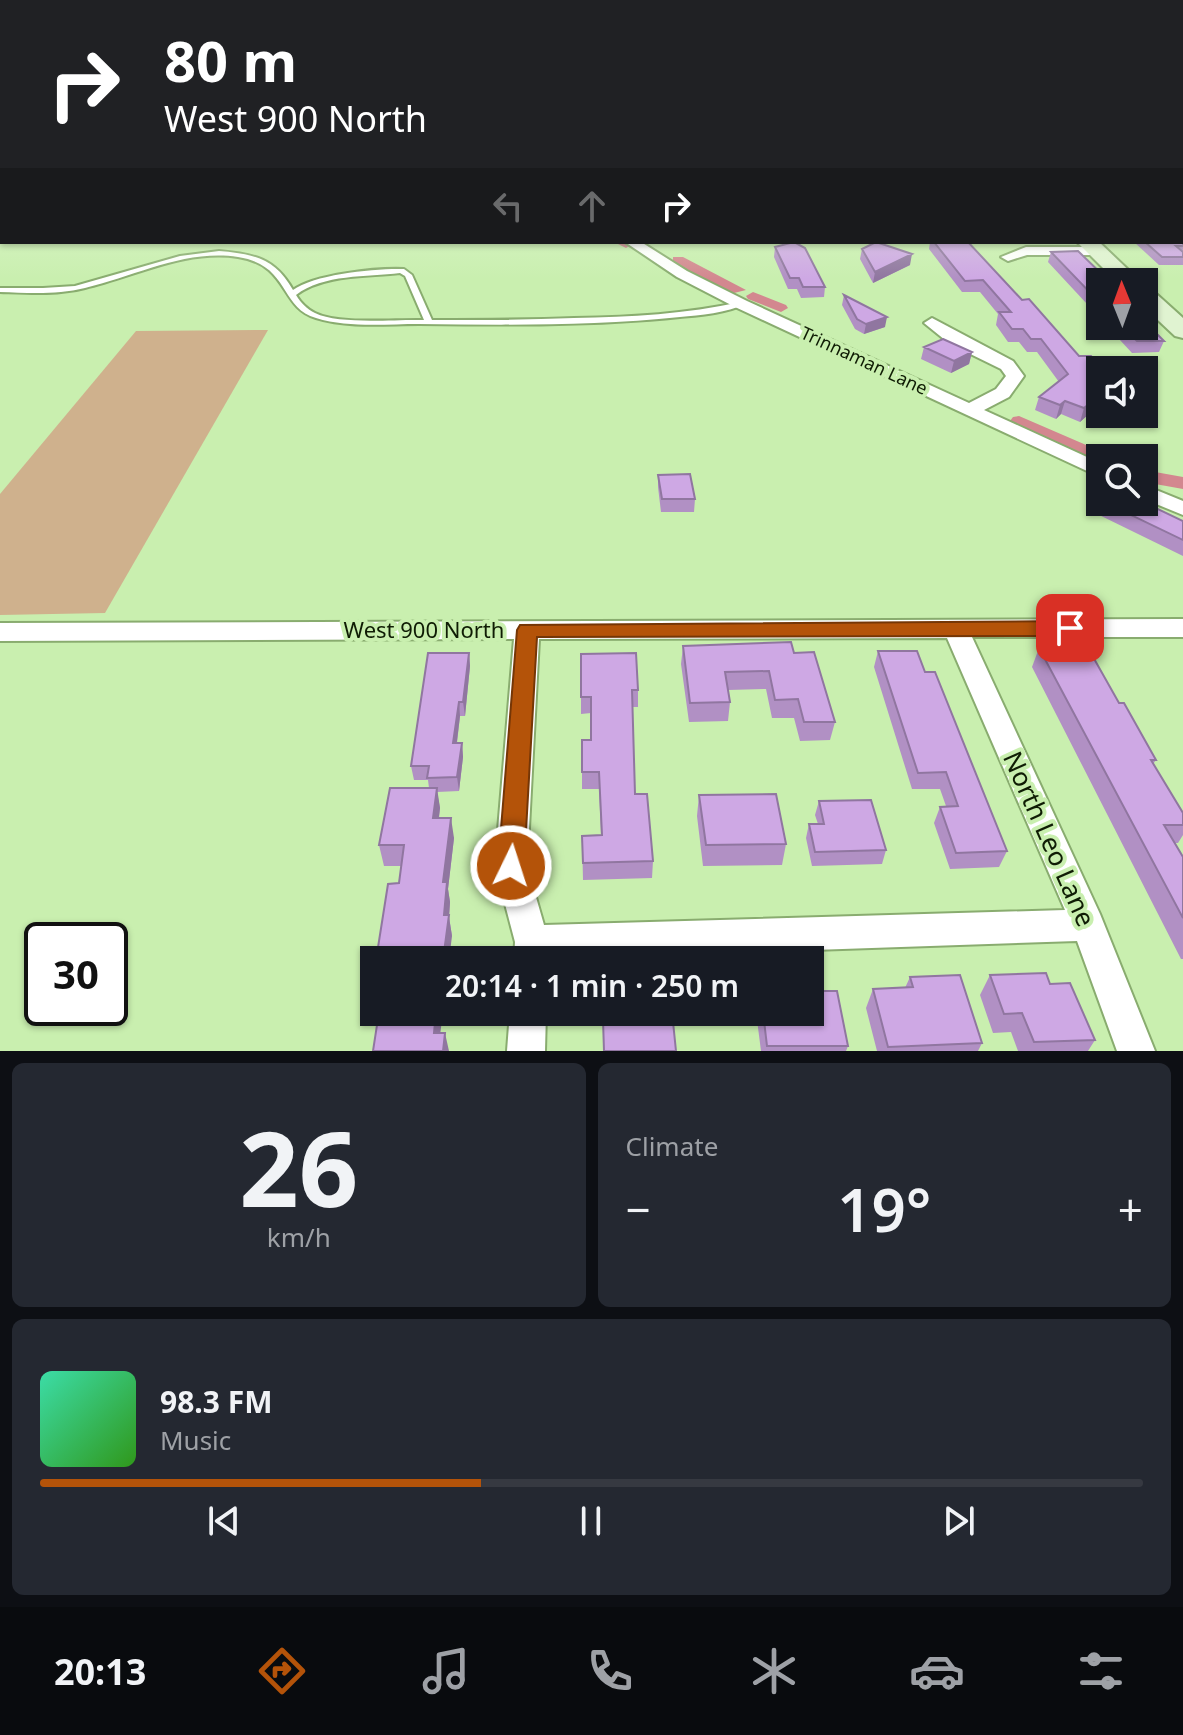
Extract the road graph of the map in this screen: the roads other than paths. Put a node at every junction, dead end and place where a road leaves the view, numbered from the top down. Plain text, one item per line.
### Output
1 (635, 244) edge
2 (1092, 246) edge
3 (1008, 257) dead end
4 (1115, 268) edge
5 (0, 290) edge
6 (293, 294) junction
7 (741, 304) junction
8 (1158, 306) edge
9 (429, 323) junction
10 (932, 323) dead end
11 (1179, 323) edge
12 (969, 410) junction
13 (1086, 464) edge
14 (1158, 497) edge
15 (1183, 509) edge
16 (1183, 628) edge
17 (956, 629) junction
18 (527, 630) junction
19 (0, 632) edge
20 (1088, 925) junction
21 (530, 946) edge
22 (638, 946) edge
23 (527, 1026) edge
24 (526, 1051) edge
25 (1136, 1051) edge

1 - 7 street, Trinnaman Lane
2 - 3 street
2 - 4 main road
5 - 6 lane
6 - 9 lane
6 - 9 lane
7 - 9 lane
7 - 12 street, Trinnaman Lane
8 - 11 main road
10 - 12 street
12 - 13 street, Trinnaman Lane
14 - 15 street
16 - 17 street, West 900 North
17 - 18 street, West 900 North
17 - 20 street, North Leo Lane
18 - 19 street, West 900 North
18 - 21 street
20 - 22 street
20 - 25 street, North Leo Lane
23 - 24 street

